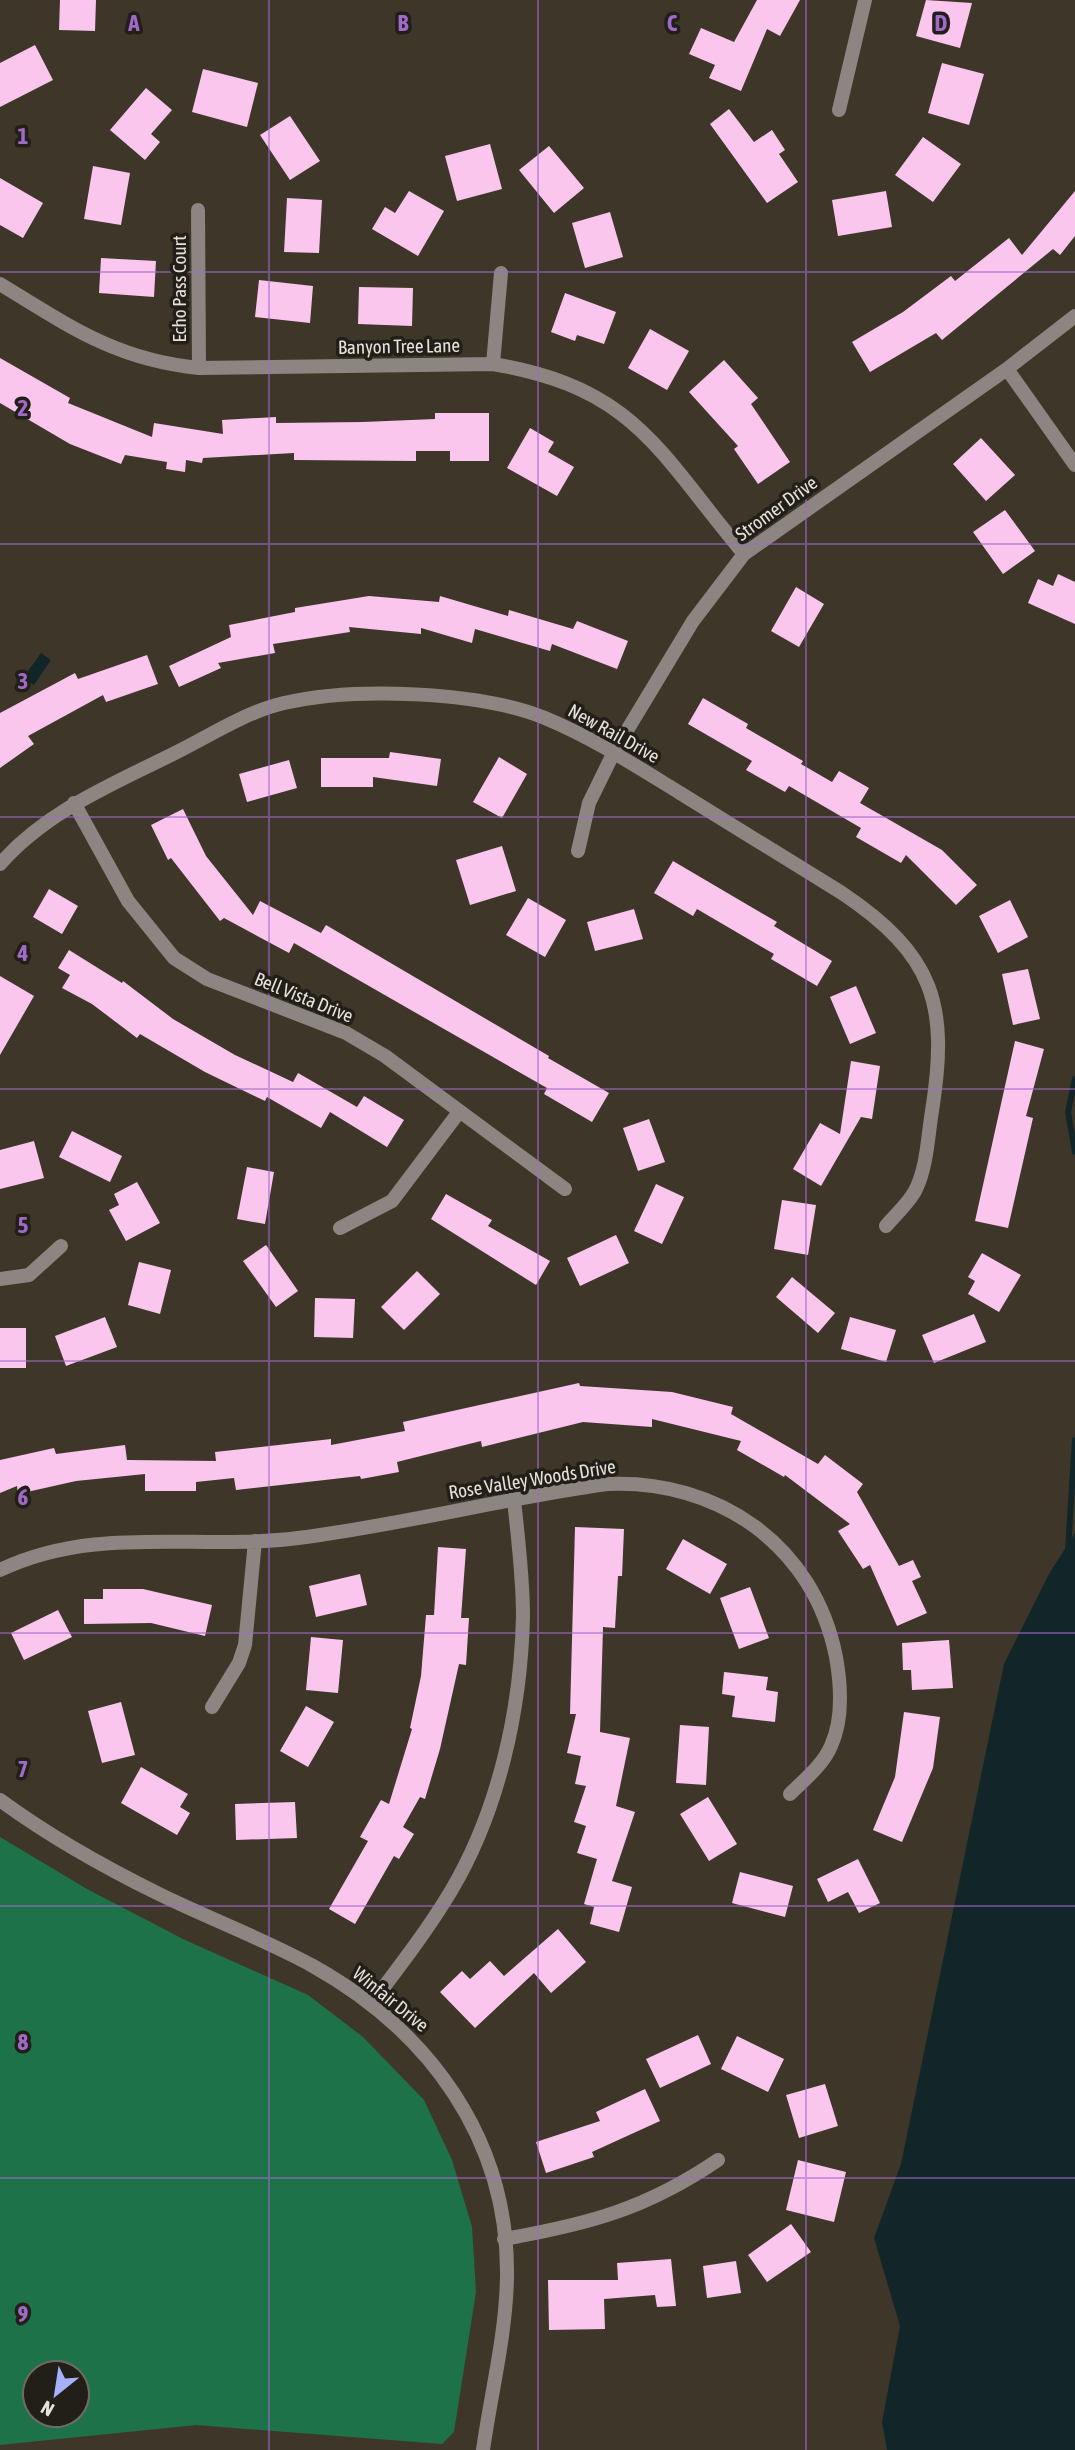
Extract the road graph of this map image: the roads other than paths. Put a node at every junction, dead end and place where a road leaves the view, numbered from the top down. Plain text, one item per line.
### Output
1 (866, 0) edge
2 (839, 110) dead end
3 (198, 210) dead end
4 (501, 273) dead end
5 (0, 284) edge
6 (1075, 316) edge
7 (493, 364) junction
8 (199, 368) junction
9 (1007, 369) junction
10 (1075, 465) edge
11 (744, 554) junction
12 (614, 752) junction
13 (74, 803) junction
14 (578, 851) dead end
15 (0, 864) edge
16 (458, 1112) junction
17 (565, 1189) dead end
18 (886, 1227) dead end
19 (340, 1228) dead end
20 (61, 1246) dead end
21 (0, 1279) edge
22 (514, 1500) junction
23 (255, 1541) junction
24 (0, 1570) edge
25 (212, 1707) dead end
26 (790, 1794) dead end
27 (0, 1800) edge
28 (371, 2004) junction
29 (718, 2160) dead end
30 (505, 2239) junction
31 (483, 2450) edge

1 - 2 street
3 - 8 street, Echo Pass Court
4 - 7 street
5 - 8 street, Banyon Tree Lane
6 - 9 street, Stromer Drive
7 - 8 street, Banyon Tree Lane
7 - 11 street, Banyon Tree Lane
9 - 10 street
9 - 11 street, Stromer Drive
11 - 12 street, Stromer Drive
12 - 13 street, New Rail Drive
12 - 14 street, Stromer Drive
12 - 18 street, New Rail Drive
13 - 15 street, New Rail Drive
13 - 16 street, Bell Vista Drive
16 - 17 street, Bell Vista Drive
16 - 19 street
20 - 21 street
22 - 23 street, Rose Valley Woods Drive
22 - 26 street, Rose Valley Woods Drive
22 - 28 street
23 - 24 street, Rose Valley Woods Drive
23 - 25 street
27 - 28 street, Winfair Drive
28 - 30 street, Winfair Drive
29 - 30 street
30 - 31 street, Winfair Drive

